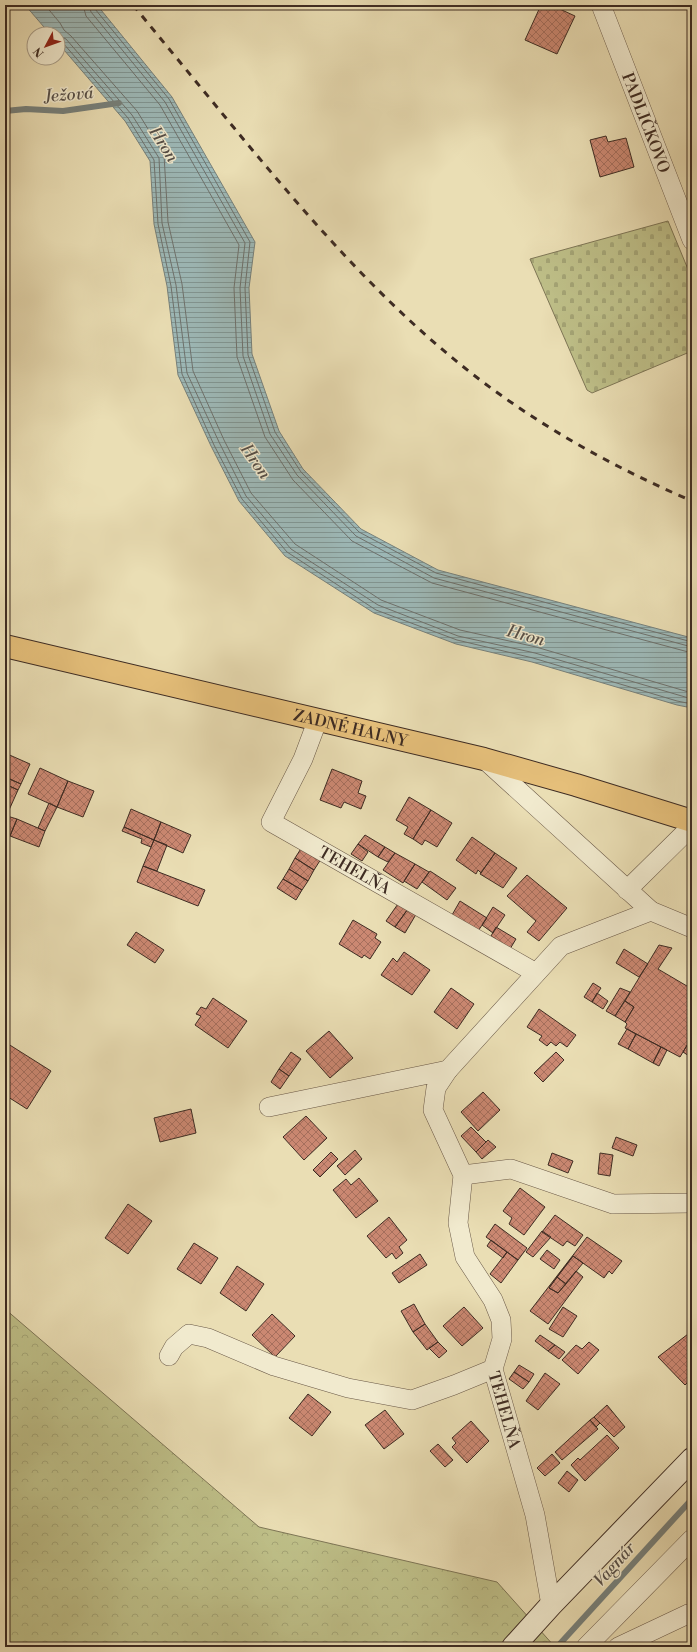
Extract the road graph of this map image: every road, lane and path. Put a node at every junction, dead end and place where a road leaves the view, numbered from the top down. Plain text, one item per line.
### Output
1 (601, 5) edge
2 (692, 240) edge
3 (5, 646) edge
4 (318, 719) junction
5 (484, 759) junction
6 (692, 821) edge
7 (692, 826) edge
8 (627, 890) junction
9 (651, 911) junction
10 (692, 928) edge
11 (536, 973) junction
12 (448, 1070) junction
13 (269, 1107) dead end
14 (463, 1174) junction
15 (692, 1203) edge
16 (169, 1356) dead end
17 (493, 1369) junction
18 (692, 1459) edge
19 (692, 1539) edge
20 (551, 1605) junction
21 (692, 1613) edge
22 (522, 1644) edge
23 (586, 1647) edge
24 (618, 1647) edge

1 - 2 street, PADLIČKOVO
3 - 4 main road, ZADNÉ HALNY
4 - 5 main road, ZADNÉ HALNY
4 - 11 street, TEHELŇA
5 - 6 main road, ZADNÉ HALNY
5 - 8 street
7 - 8 street
8 - 9 street
9 - 10 street
9 - 11 street
11 - 12 street
12 - 13 street
12 - 14 street
14 - 15 street
14 - 17 street, TEHELŇA
16 - 17 street
17 - 20 street, TEHELŇA
18 - 20 street
19 - 23 street
20 - 22 street
21 - 24 street

